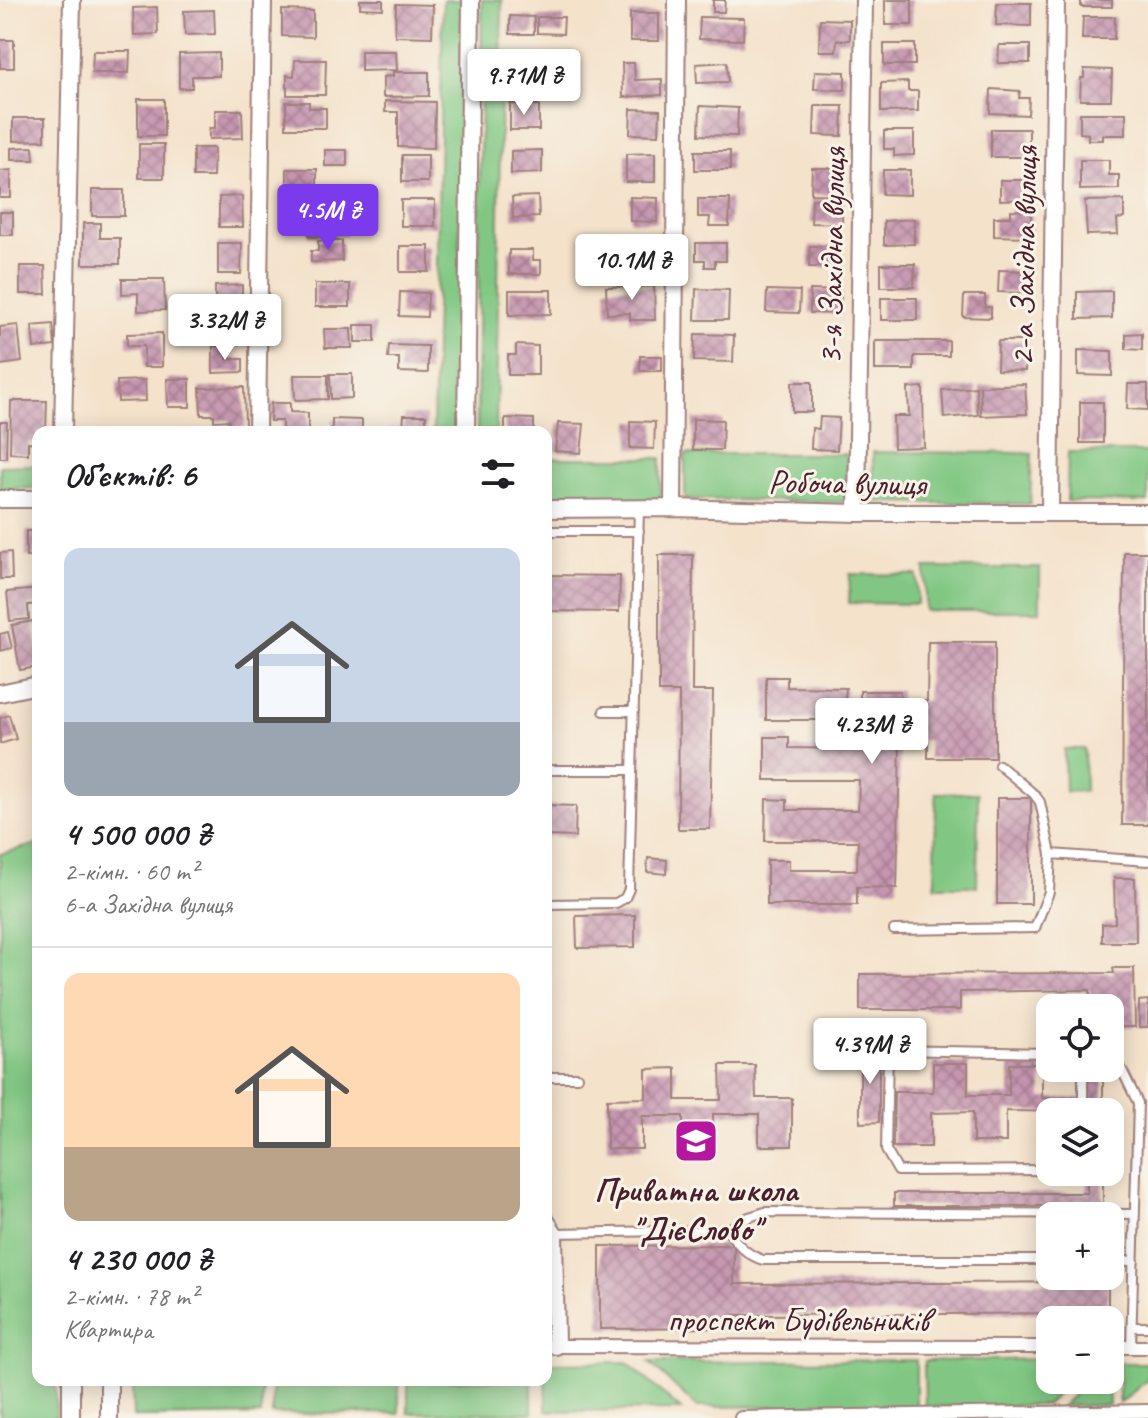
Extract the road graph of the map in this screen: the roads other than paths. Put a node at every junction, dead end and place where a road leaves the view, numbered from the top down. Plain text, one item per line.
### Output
1 (72, 0) edge
2 (263, 0) edge
3 (471, 0) edge
4 (677, 0) edge
5 (864, 0) edge
6 (1056, 0) edge
7 (63, 426) edge
8 (257, 426) edge
9 (466, 426) edge
10 (0, 499) edge
11 (32, 499) edge
12 (639, 508) junction
13 (673, 508) junction
14 (552, 509) edge
15 (857, 513) junction
16 (1050, 513) junction
17 (1148, 513) edge
18 (552, 531) edge
19 (639, 531) junction
20 (32, 686) edge
21 (0, 693) edge
22 (604, 711) dead end
23 (634, 711) junction
24 (999, 765) dead end
25 (552, 770) edge
26 (632, 770) junction
27 (1051, 854) junction
28 (1148, 861) edge
29 (552, 904) edge
30 (894, 930) dead end
31 (1036, 1053) edge
32 (1124, 1072) edge
33 (552, 1077) edge
34 (577, 1077) dead end
35 (1143, 1101) edge
36 (1036, 1170) edge
37 (1135, 1214) junction
38 (552, 1227) edge
39 (727, 1230) junction
40 (1036, 1260) edge
41 (1124, 1261) edge
42 (1134, 1261) junction
43 (1132, 1327) junction
44 (1148, 1327) edge
45 (552, 1346) edge
46 (1036, 1347) edge
47 (1124, 1347) edge
48 (1131, 1347) junction
49 (1148, 1347) edge
50 (71, 1386) edge
51 (109, 1386) edge
52 (1148, 1411) edge
53 (71, 1418) edge
54 (109, 1418) edge
55 (741, 1418) edge

1 - 7 street
2 - 8 street
3 - 9 street
4 - 13 street
5 - 15 street, 3-я Західна вулиця
6 - 16 street, 2-а Західна вулиця
10 - 11 street
12 - 13 street, Робоча вулиця
12 - 14 street, Робоча вулиця
12 - 19 lane
13 - 15 street, Робоча вулиця
15 - 16 street, Робоча вулиця
16 - 17 street, Робоча вулиця
18 - 19 lane
19 - 23 lane
20 - 21 street
22 - 23 lane
23 - 26 lane
24 - 27 lane
25 - 26 lane
26 - 29 lane
27 - 28 lane
27 - 30 lane
31 - 36 lane
32 - 35 lane
33 - 34 lane
35 - 37 lane
37 - 39 lane
37 - 42 lane
38 - 39 lane
39 - 40 lane
41 - 42 lane
42 - 43 lane
43 - 44 lane
43 - 48 lane
45 - 46 street, проспект Будівельників
47 - 48 street
48 - 49 street
50 - 53 street
51 - 54 street
52 - 55 street

